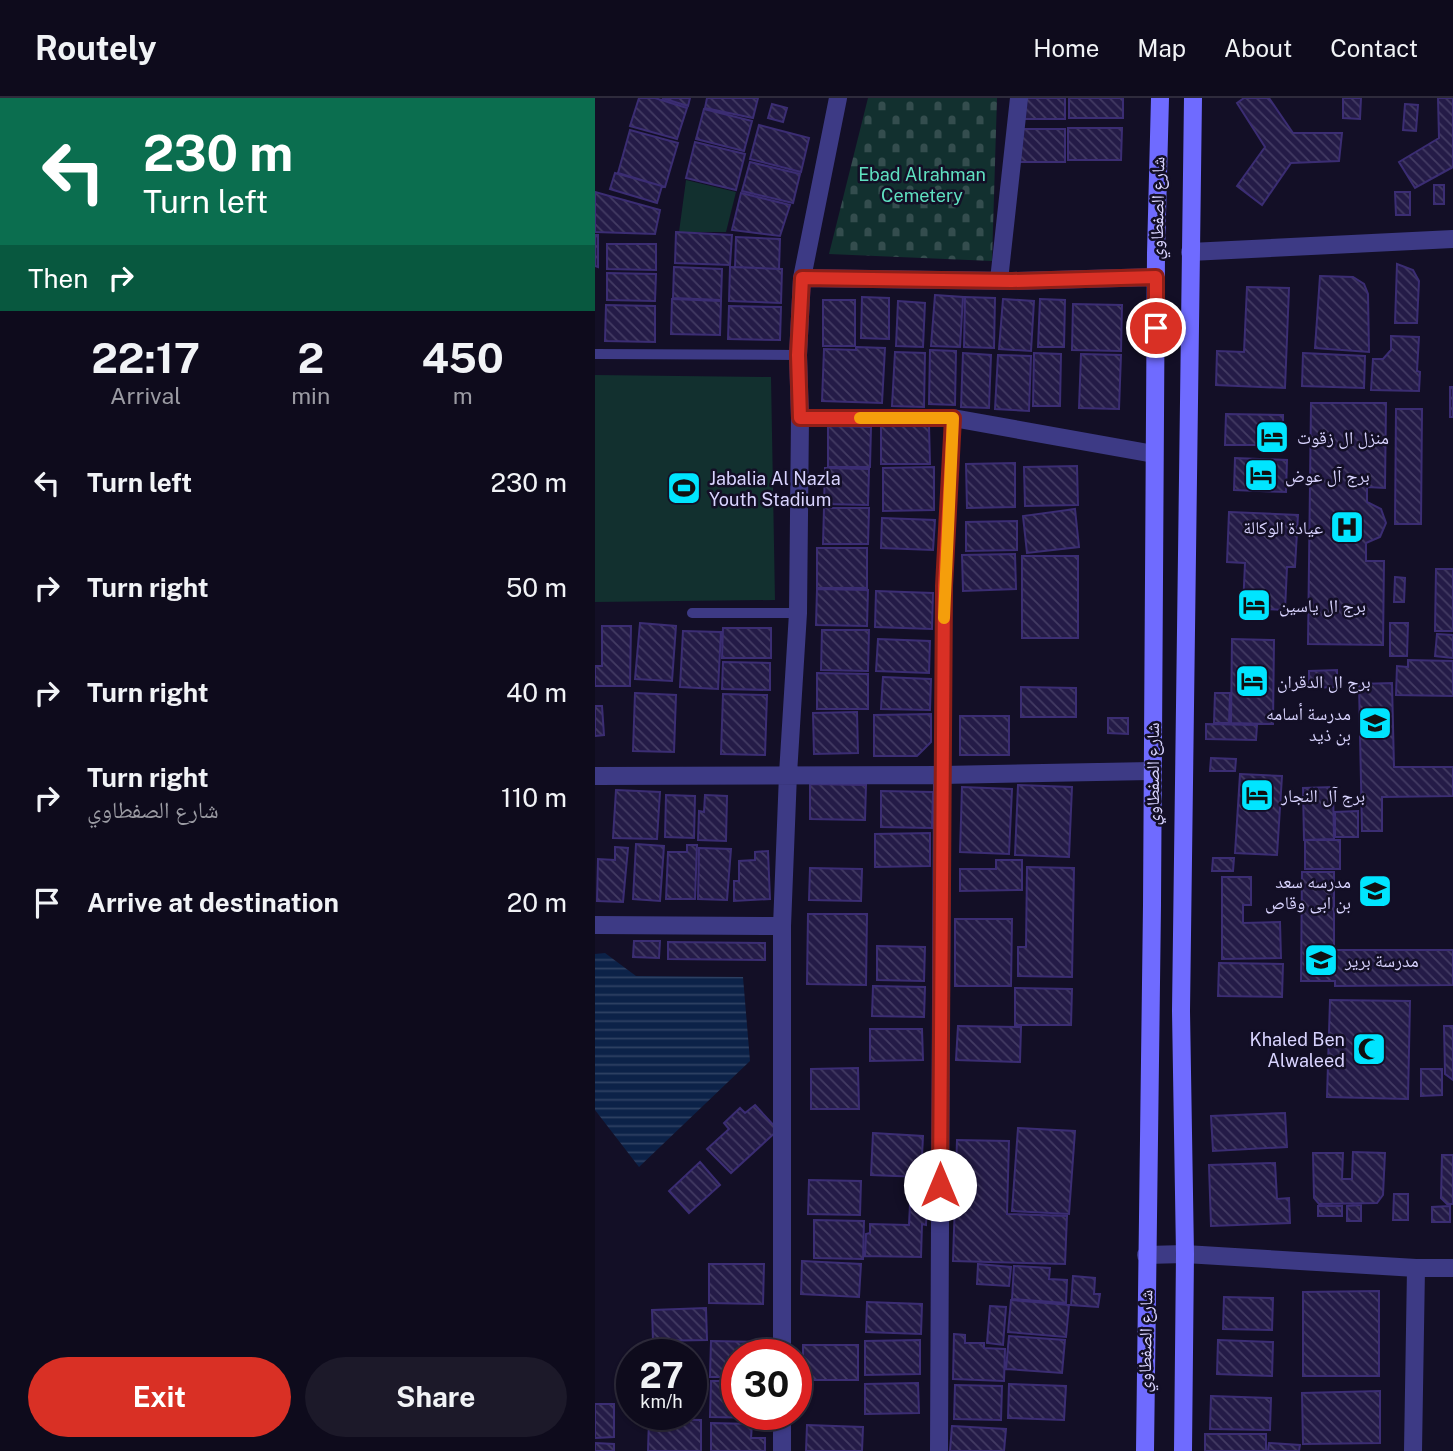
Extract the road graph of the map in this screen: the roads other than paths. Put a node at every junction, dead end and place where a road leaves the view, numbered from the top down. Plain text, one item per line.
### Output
1 (838, 98) edge
2 (1019, 98) edge
3 (1160, 98) edge
4 (1193, 98) edge
5 (1453, 239) edge
6 (1191, 252) junction
7 (1156, 277) junction
8 (802, 278) junction
9 (999, 280) junction
10 (595, 354) edge
11 (798, 355) junction
12 (800, 418) junction
13 (953, 418) junction
14 (1154, 454) junction
15 (692, 612) dead end
16 (798, 612) junction
17 (1151, 771) junction
18 (787, 774) junction
19 (942, 775) junction
20 (595, 776) edge
21 (595, 925) edge
22 (782, 926) junction
23 (1185, 1254) junction
24 (1146, 1255) junction
25 (1416, 1268) junction
26 (1453, 1268) edge
27 (782, 1339) edge
28 (782, 1430) edge
29 (782, 1451) edge
30 (939, 1451) edge
31 (1145, 1451) edge
32 (1183, 1451) edge
33 (1413, 1451) edge

1 - 8 street
2 - 9 street
3 - 7 main road, شارع الصفطاوي
4 - 6 main road, شارع الصفطاوي
5 - 6 street
6 - 23 main road, شارع الصفطاوي
7 - 9 street
7 - 14 main road, شارع الصفطاوي
8 - 9 street
8 - 11 street
10 - 11 lane
11 - 12 street
12 - 13 street
12 - 16 street
13 - 14 street
13 - 19 lane
14 - 17 main road, شارع الصفطاوي
15 - 16 lane
16 - 18 street
17 - 19 street
17 - 24 main road, شارع الصفطاوي
18 - 19 street
18 - 20 street
18 - 22 street
19 - 30 street
21 - 22 street
22 - 27 street
23 - 24 street
23 - 25 street
23 - 32 main road, شارع الصفطاوي
24 - 31 main road, شارع الصفطاوي
25 - 26 street
25 - 33 street
28 - 29 street

